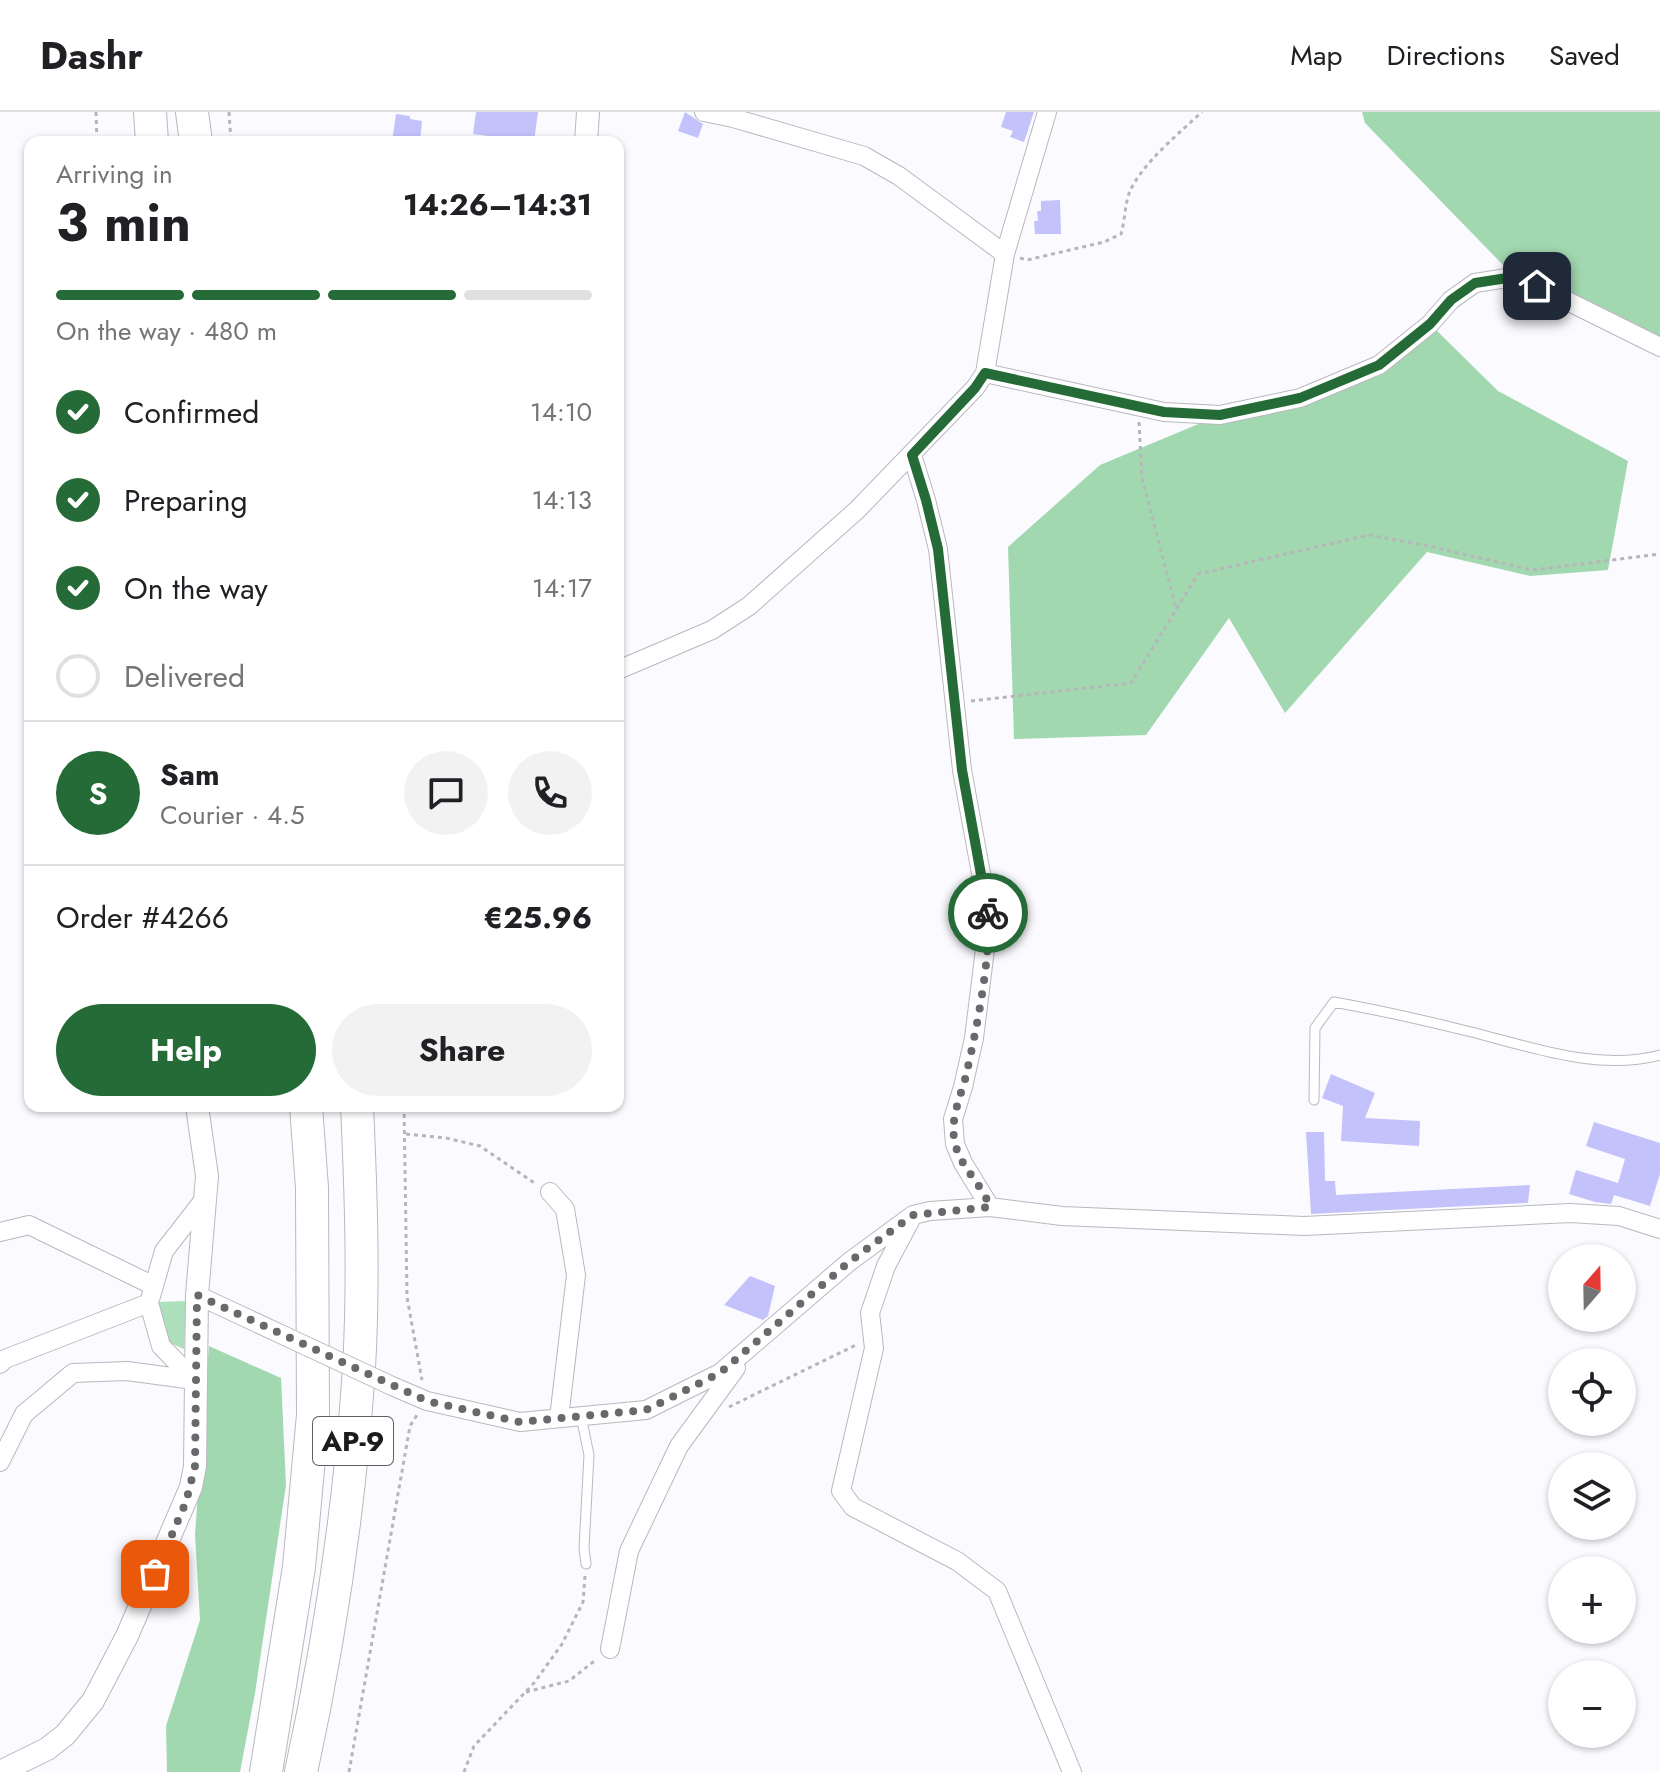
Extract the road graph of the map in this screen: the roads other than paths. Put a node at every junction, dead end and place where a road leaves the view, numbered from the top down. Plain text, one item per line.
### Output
1 (150, 112) edge
2 (192, 112) edge
3 (588, 112) edge
4 (704, 112) edge
5 (1047, 112) edge
6 (152, 136) edge
7 (195, 136) edge
8 (586, 136) edge
9 (1005, 254) junction
10 (1660, 347) edge
11 (985, 373) junction
12 (912, 455) junction
13 (624, 667) edge
14 (1660, 1055) edge
15 (1314, 1100) dead end
16 (198, 1112) edge
17 (306, 1112) edge
18 (357, 1112) edge
19 (550, 1192) road end
20 (206, 1197) junction
21 (990, 1207) junction
22 (913, 1215) junction
23 (1660, 1229) edge
24 (0, 1232) edge
25 (152, 1294) junction
26 (197, 1295) junction
27 (752, 1346) junction
28 (0, 1364) edge
29 (194, 1380) junction
30 (581, 1416) junction
31 (559, 1418) junction
32 (0, 1462) edge
33 (586, 1564) road end
34 (610, 1649) road end
35 (0, 1772) edge
36 (266, 1772) edge
37 (301, 1772) edge
38 (1072, 1772) edge

1 - 6 highway
2 - 7 highway
3 - 8 street
4 - 9 street
5 - 9 street
9 - 11 street
10 - 11 street
11 - 12 street
12 - 13 street
12 - 21 street
14 - 15 lane
16 - 20 street
17 - 36 highway, AP-9
18 - 37 highway, AP-9
19 - 31 street
20 - 25 street
20 - 26 street
21 - 22 street
21 - 23 street
22 - 27 street
22 - 38 street
24 - 25 street
25 - 28 street
25 - 29 street
26 - 29 street
26 - 31 street, bridge
27 - 30 street
27 - 34 street
29 - 32 street
29 - 35 street
30 - 31 street
30 - 33 lane

